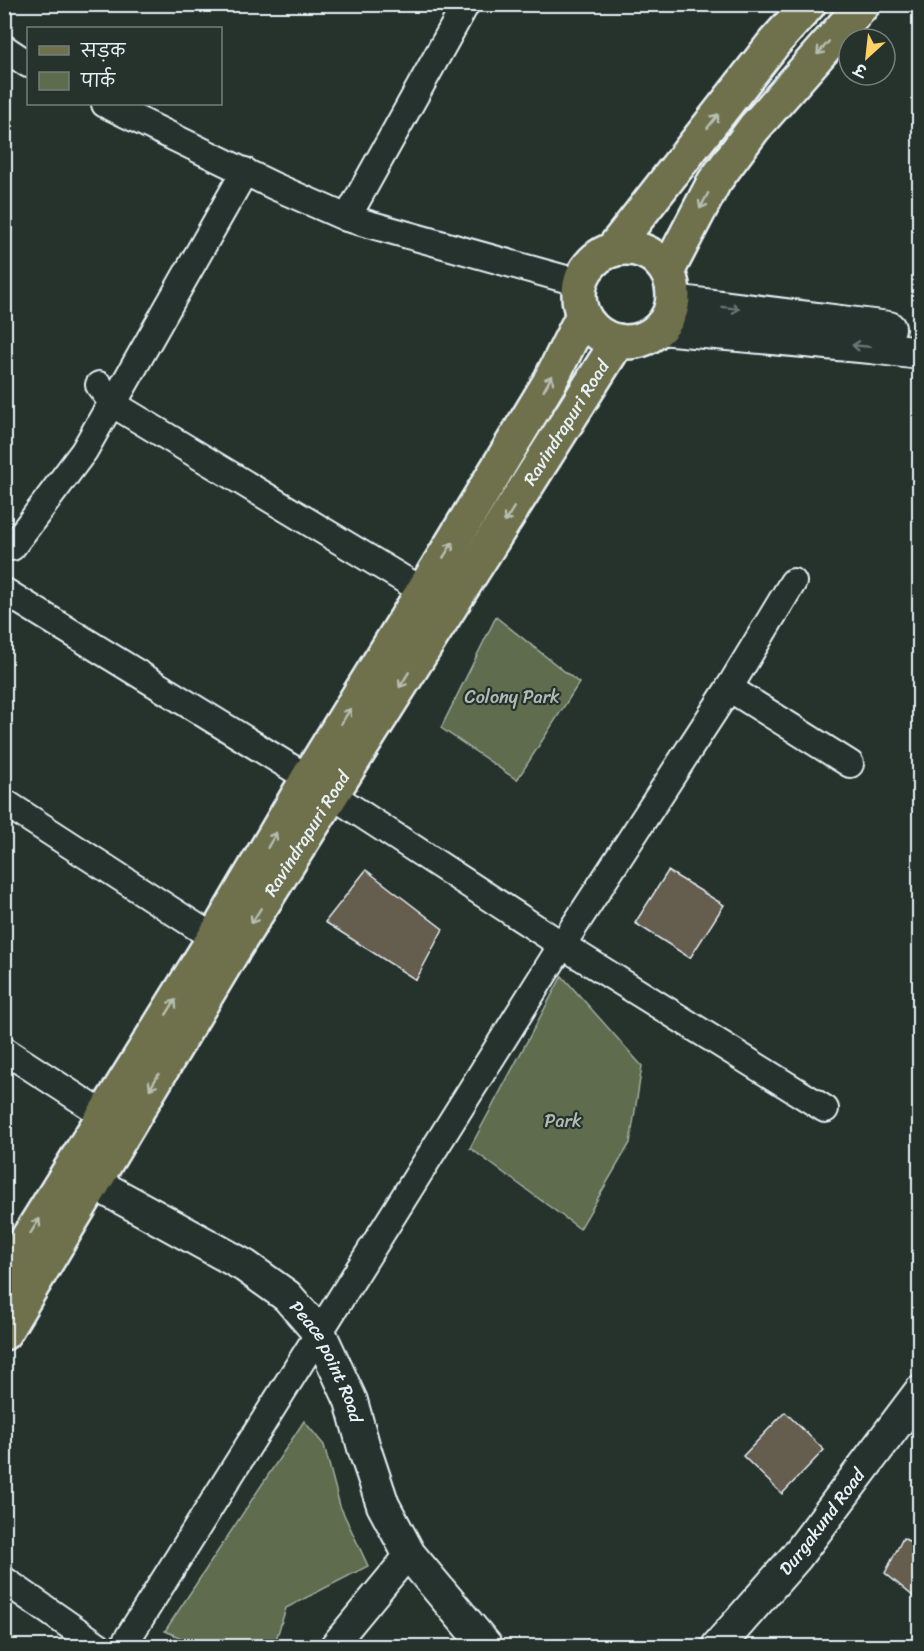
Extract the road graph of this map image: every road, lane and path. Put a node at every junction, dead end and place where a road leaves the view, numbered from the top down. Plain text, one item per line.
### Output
1 (466, 4) edge
2 (809, 4) edge
3 (862, 4) edge
4 (4, 48) edge
5 (27, 63) edge
6 (107, 105) edge
7 (245, 171) junction
8 (347, 218) junction
9 (612, 250) junction
10 (582, 299) junction
11 (666, 300) junction
12 (920, 331) edge
13 (618, 341) junction
14 (920, 353) edge
15 (106, 394) junction
16 (12, 547) dead end
17 (793, 582) dead end
18 (4, 591) edge
19 (423, 591) junction
20 (729, 688) junction
21 (850, 764) dead end
22 (320, 787) junction
23 (4, 802) edge
24 (214, 938) junction
25 (562, 945) junction
26 (4, 1050) edge
27 (825, 1109) dead end
28 (104, 1115) junction
29 (82, 1176) junction
30 (4, 1276) edge
31 (4, 1333) edge
32 (320, 1334) junction
33 (920, 1392) edge
34 (409, 1554) junction
35 (4, 1580) edge
36 (99, 1647) edge
37 (123, 1647) edge
38 (333, 1647) edge
39 (486, 1647) edge
40 (718, 1647) edge

1 - 8 street
9 -> 2 main road
3 -> 11 main road
4 - 5 street
6 - 7 street
7 - 8 street
7 - 15 street
8 - 10 street
9 - 10 main road
9 - 11 main road
10 - 13 main road
19 -> 10 main road, Ravindrapuri Road
11 -> 12 street
11 - 13 main road
14 -> 11 street
13 -> 22 main road, Ravindrapuri Road
15 - 16 street
15 - 19 street
17 - 20 street
18 - 22 street
22 -> 19 main road, Ravindrapuri Road
20 - 21 street
20 - 25 street
24 -> 22 main road, Ravindrapuri Road
22 - 25 street
22 -> 29 main road, Ravindrapuri Road
23 - 24 street
28 -> 24 main road, Ravindrapuri Road
25 - 27 street
25 - 32 street
26 - 28 street
28 - 29 main road, Ravindrapuri Road
30 -> 29 main road, Ravindrapuri Road
29 - 31 main road, Ravindrapuri Road
29 - 32 street, Peace point Road
32 - 34 street, Peace point Road
32 - 37 street
33 - 40 street, Durgakund Road
34 - 38 street
34 - 39 street, Peace point Road
35 - 36 street

